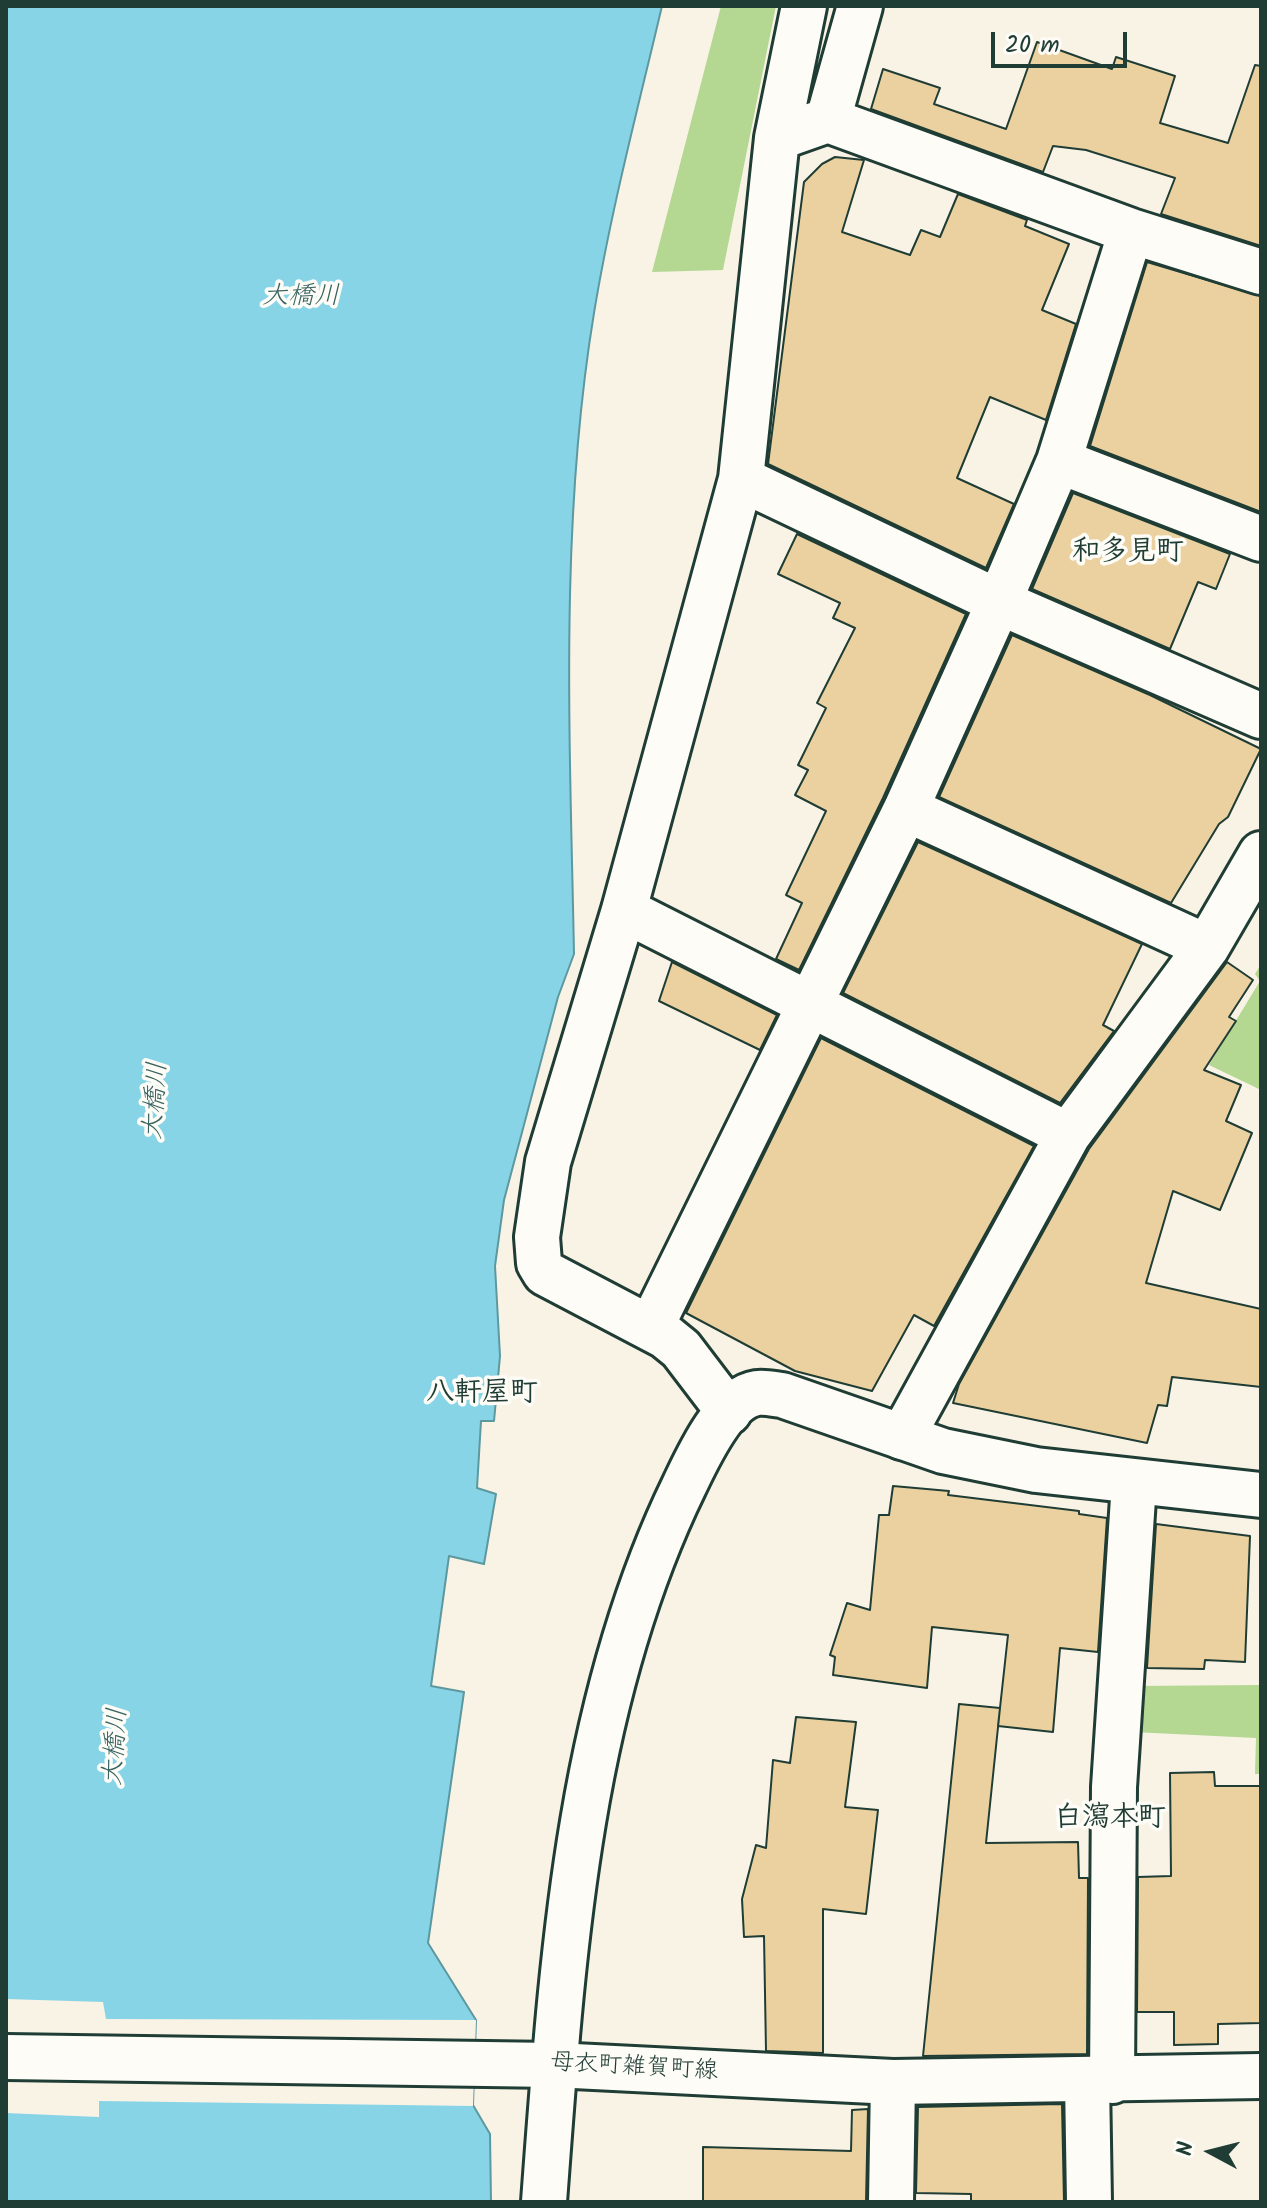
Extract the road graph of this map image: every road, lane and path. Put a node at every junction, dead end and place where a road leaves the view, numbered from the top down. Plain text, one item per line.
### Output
1 (804, 6) edge
2 (860, 6) edge
3 (828, 120) junction
4 (777, 138) junction
5 (1131, 231) junction
6 (1261, 272) edge
7 (1059, 461) junction
8 (741, 479) junction
9 (1261, 539) edge
10 (999, 602) junction
11 (1261, 716) edge
12 (906, 809) junction
13 (1261, 854) edge
14 (624, 910) junction
15 (1207, 947) junction
16 (812, 1003) junction
17 (1068, 1135) junction
18 (651, 1327) junction
19 (729, 1412) junction
20 (902, 1437) junction
21 (1134, 1483) junction
22 (1261, 1495) edge
23 (6, 2057) edge
24 (554, 2065) junction
25 (1261, 2076) edge
26 (1099, 2081) junction
27 (893, 2082) junction
28 (544, 2202) edge
29 (891, 2202) edge
30 (1089, 2202) edge

1 - 4 street
2 - 3 street
3 - 4 street
3 - 5 street
4 - 8 street
5 - 6 street
5 - 7 street
7 - 9 street
7 - 10 street
8 - 10 street
8 - 14 street
10 - 11 street
10 - 12 street
12 - 15 street
12 - 16 street
13 - 15 street
14 - 16 street
14 - 18 street
15 - 17 street
16 - 17 street
16 - 18 street
17 - 20 street
18 - 19 street
19 - 20 street
19 - 24 street
20 - 21 street
21 - 22 street
21 - 26 street
23 - 24 street, 母衣町雑賀町線
24 - 27 street, 母衣町雑賀町線
24 - 28 street
25 - 26 street, 母衣町雑賀町線
26 - 27 street, 母衣町雑賀町線
26 - 30 street
27 - 29 street

